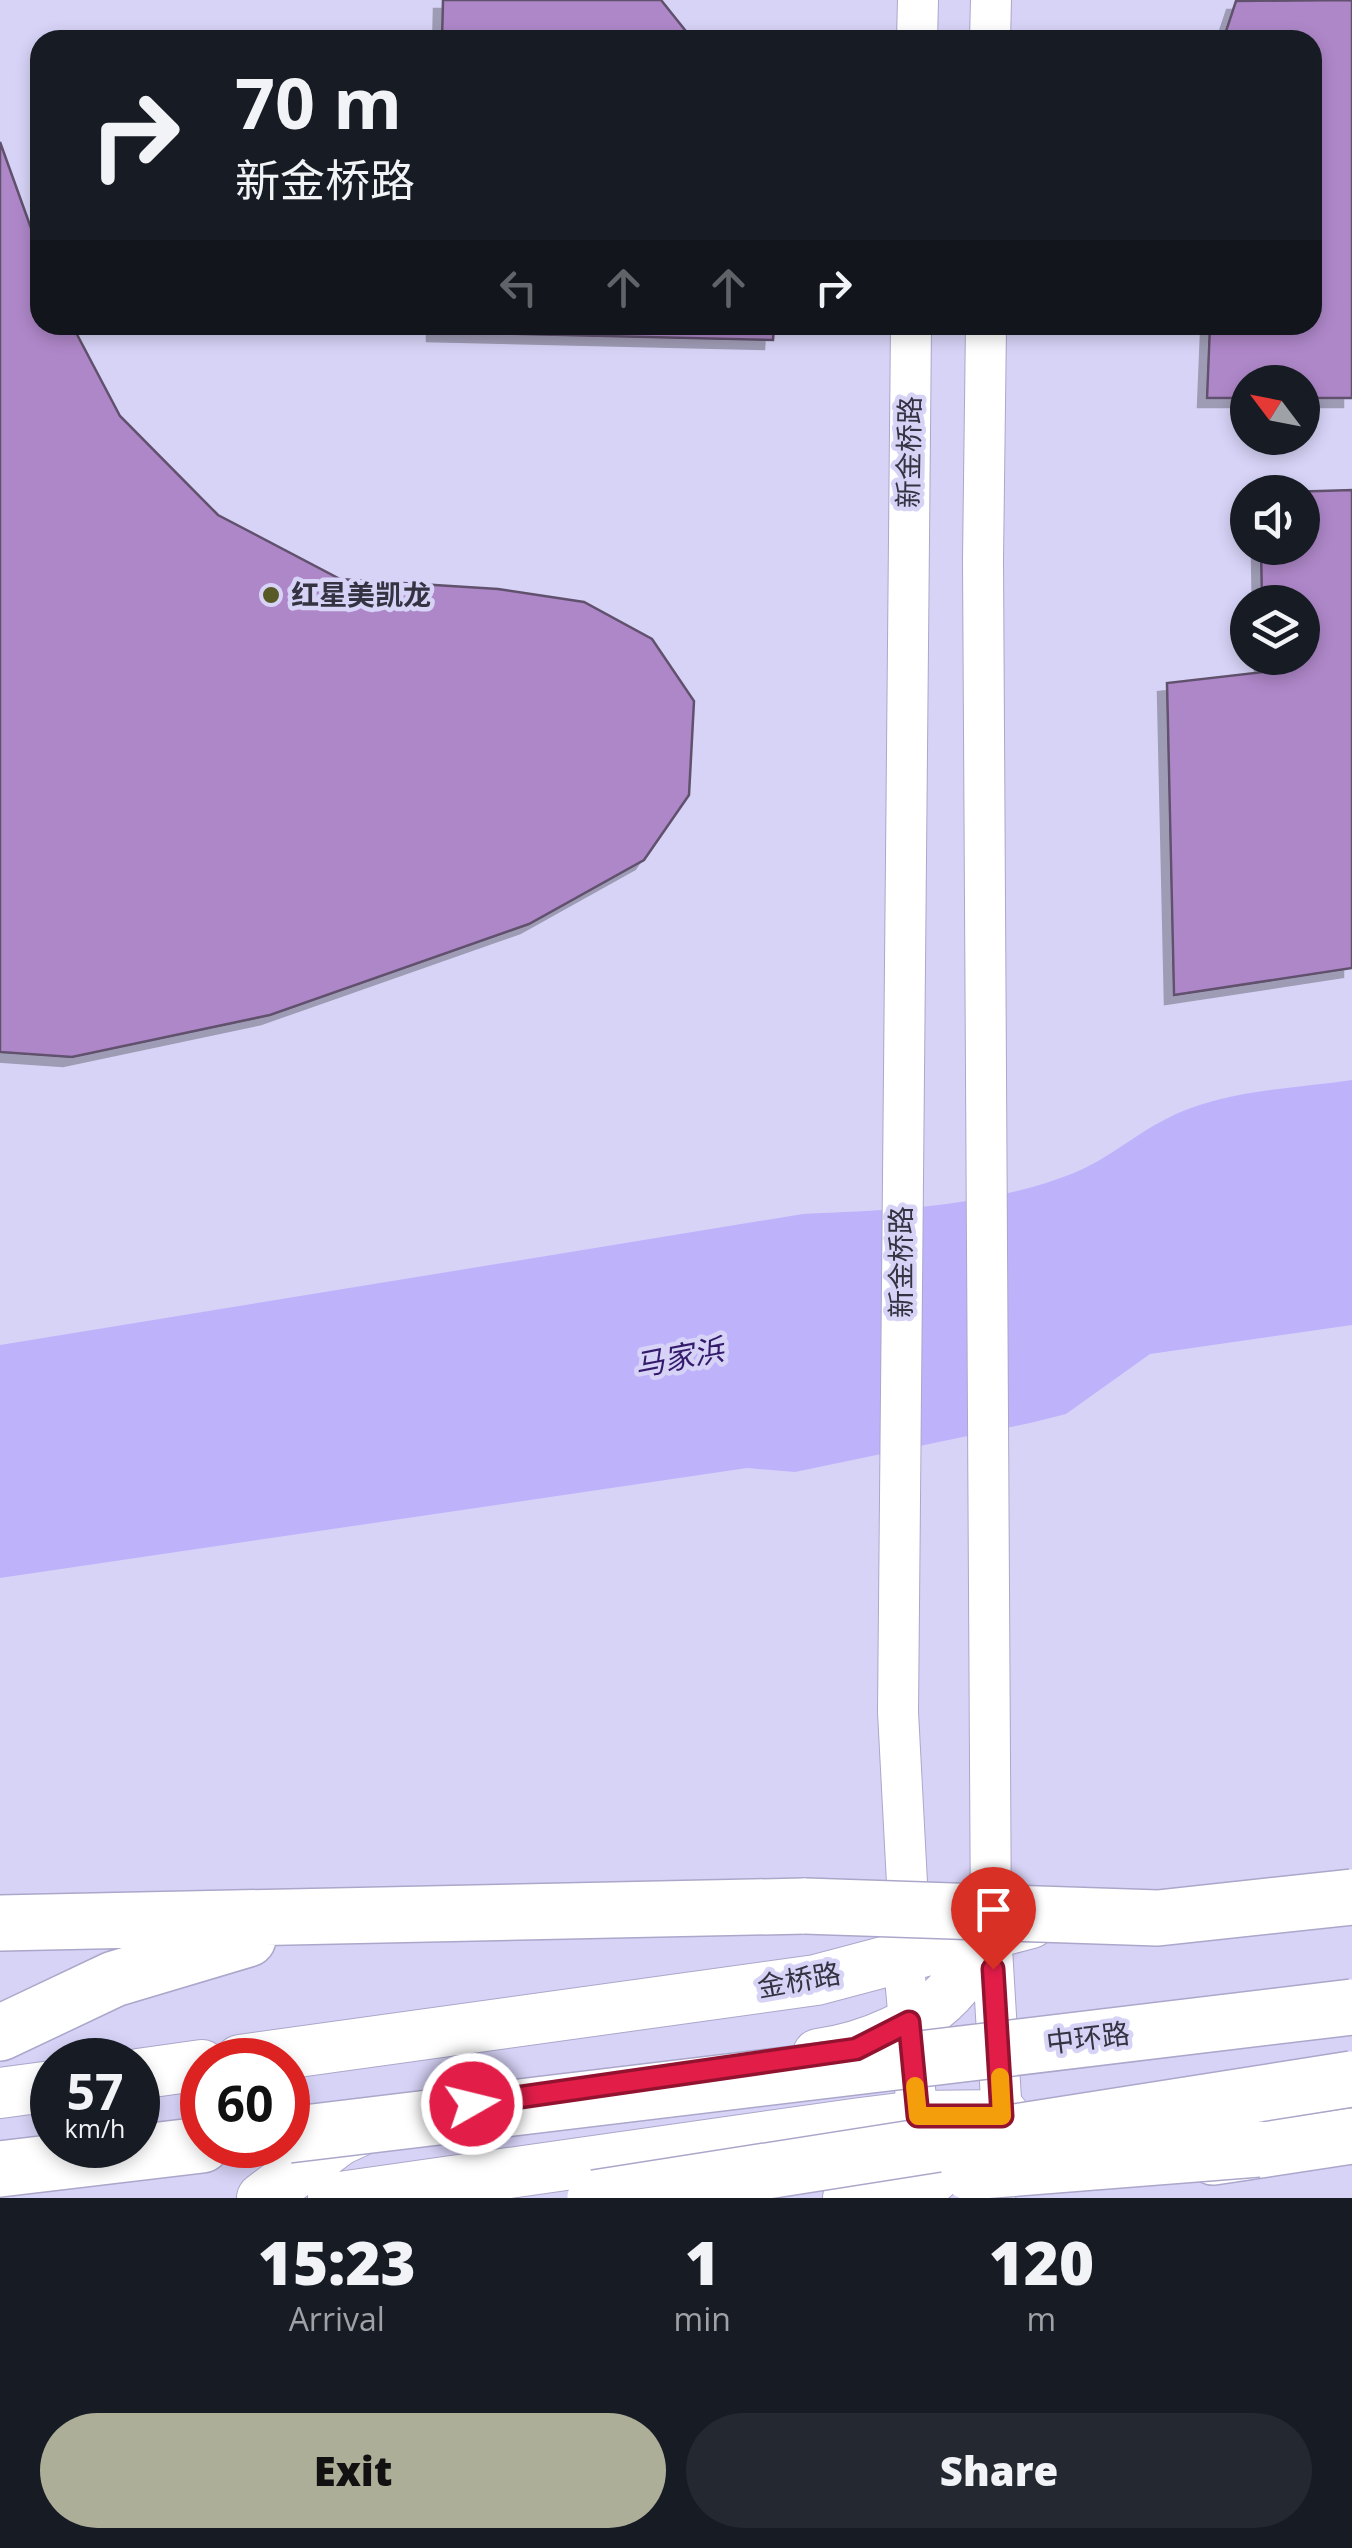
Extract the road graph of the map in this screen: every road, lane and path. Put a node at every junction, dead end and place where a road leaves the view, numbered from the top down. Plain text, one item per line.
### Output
1 (918, 0) edge
2 (990, 0) edge
3 (917, 30) edge
4 (990, 30) edge
5 (912, 335) edge
6 (986, 335) edge
7 (1352, 1872) edge
8 (1352, 1897) edge
9 (429, 1915) junction
10 (0, 1923) edge
11 (991, 1932) junction
12 (903, 1955) junction
13 (1352, 2007) edge
14 (909, 2022) junction
15 (0, 2033) edge
16 (310, 2050) edge
17 (1352, 2080) edge
18 (30, 2089) edge
19 (0, 2093) edge
20 (918, 2116) junction
21 (1002, 2116) junction
22 (310, 2131) edge
23 (1352, 2136) edge
24 (180, 2148) edge
25 (1258, 2149) junction
26 (0, 2169) edge
27 (923, 2193) edge
28 (262, 2198) edge
29 (333, 2198) edge
30 (595, 2198) edge
31 (642, 2198) edge
32 (848, 2198) edge
33 (997, 2198) edge

1 - 3 street
2 - 4 street
5 - 12 street, 新金桥路
6 - 11 street
7 - 11 main road, 金桥路
8 - 9 highway, bridge
9 - 10 highway
9 - 15 highway
11 - 12 main road, 金桥路
11 - 14 main road
11 - 21 street
12 - 14 street, 新金桥路
12 - 16 main road, 金桥路
13 - 22 highway, 中环路, bridge
14 - 20 street, 新金桥路
14 - 28 main road
17 - 21 main road
17 - 30 highway, bridge
18 - 19 main road
20 - 21 main road
20 - 27 street, 新金桥路
20 - 29 main road
21 - 27 main road
21 - 33 street
23 - 25 highway
24 - 26 highway
25 - 31 highway, bridge
25 - 33 highway, bridge
27 - 32 main road

